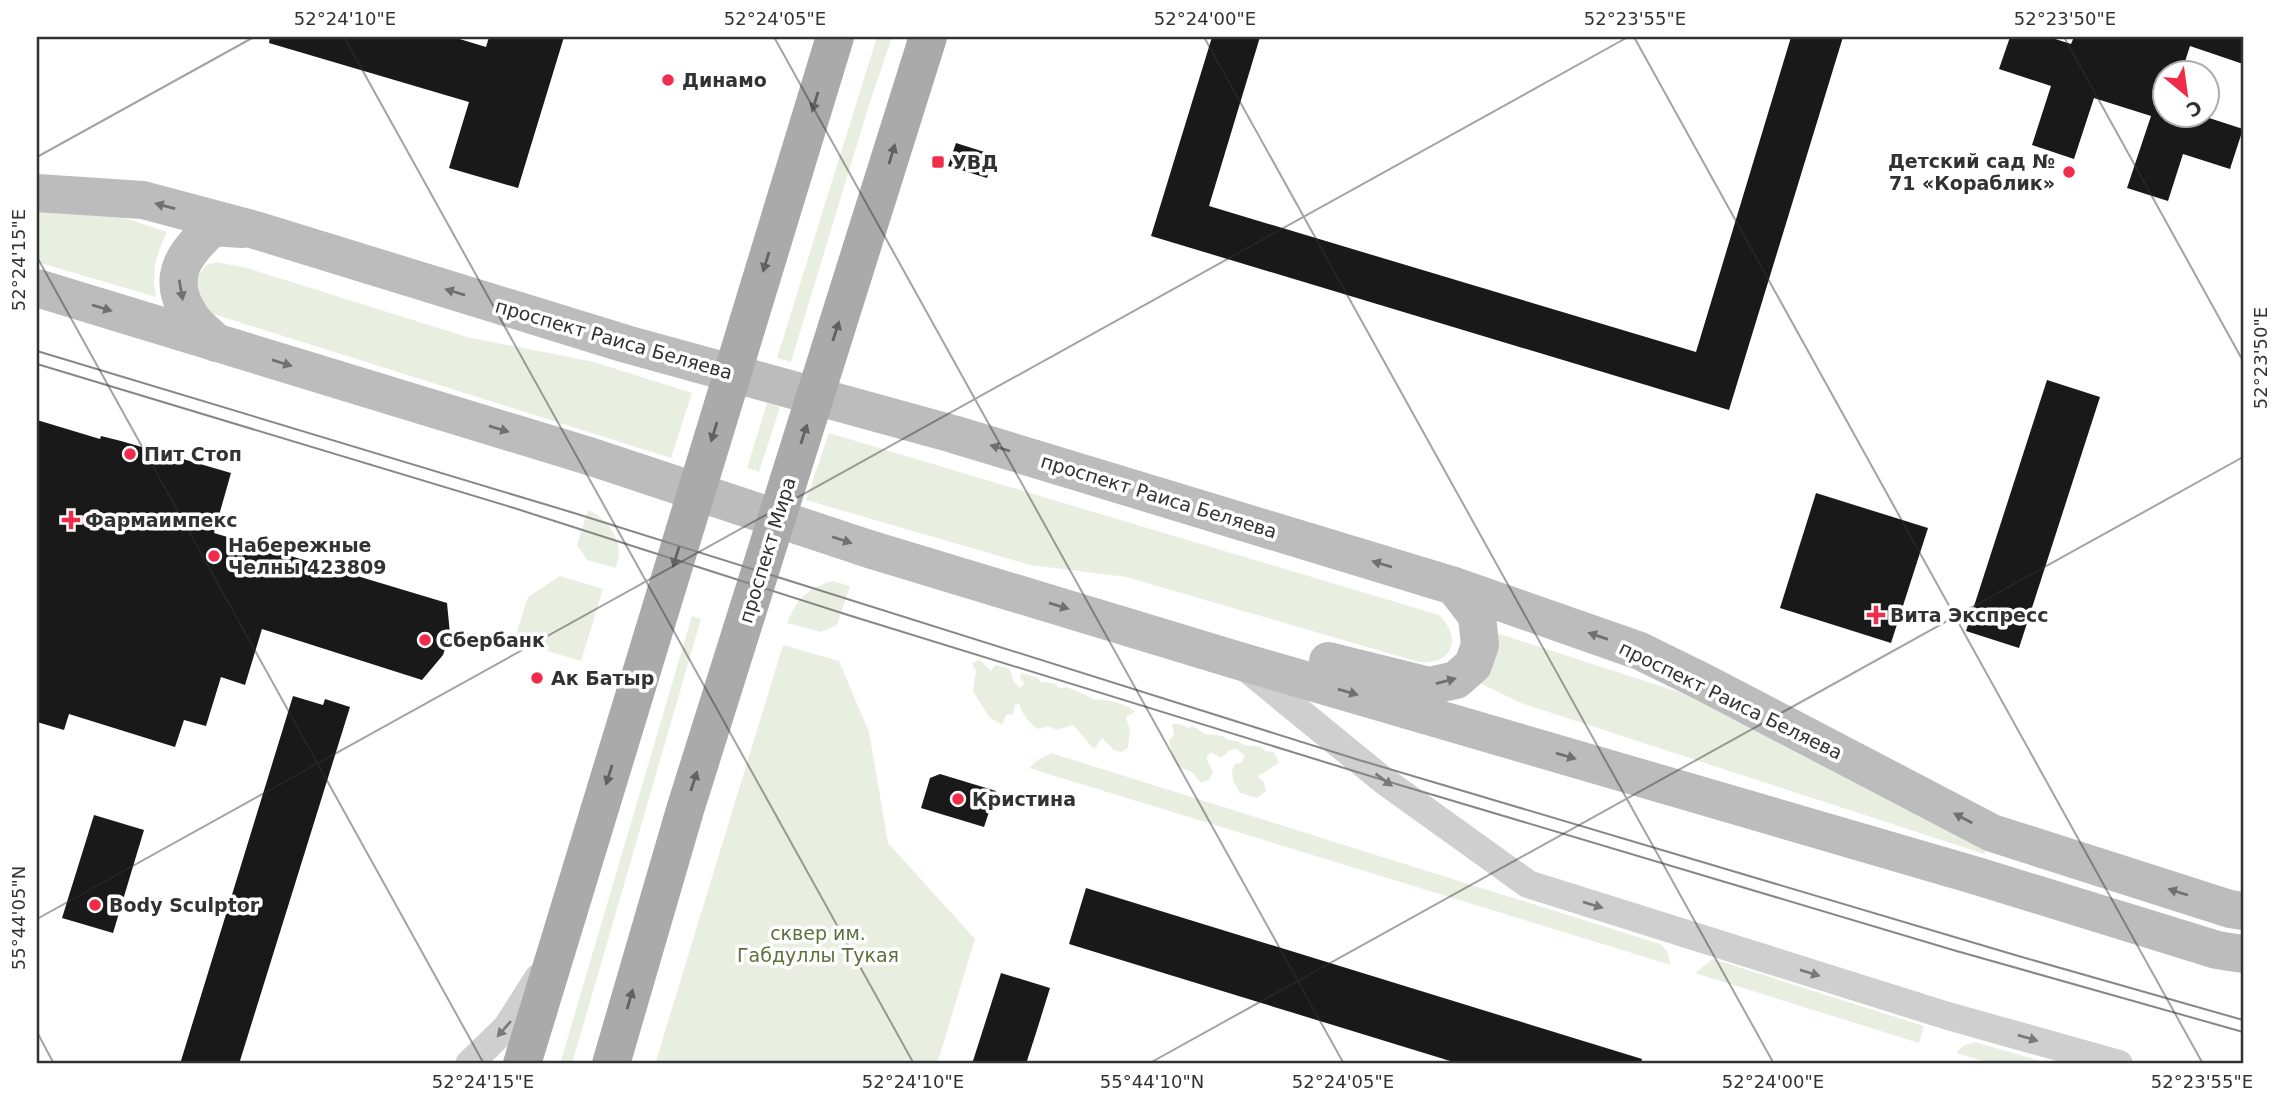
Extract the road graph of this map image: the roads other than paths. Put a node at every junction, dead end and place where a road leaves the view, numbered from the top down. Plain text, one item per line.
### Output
1 (835, 37) edge
2 (928, 37) edge
3 (37, 193) edge
4 (254, 230) junction
5 (37, 288) edge
6 (216, 343) junction
7 (732, 373) junction
8 (816, 396) junction
9 (696, 492) junction
10 (777, 518) junction
11 (1454, 586) junction
12 (1236, 660) junction
13 (2243, 911) edge
14 (555, 952) junction
15 (2243, 954) edge
16 (470, 1064) edge
17 (522, 1064) edge
18 (611, 1064) edge
19 (2119, 1064) edge

1 -> 7 main road
8 -> 2 main road, проспект Мира
4 -> 3 street, проспект Раиса Беляева
4 -> 6 street
7 -> 4 street, проспект Раиса Беляева
5 -> 6 street
6 -> 9 street
7 - 8 street, проспект Раиса Беляева
7 -> 9 main road
10 -> 8 main road, проспект Мира
11 -> 8 street, проспект Раиса Беляева
9 - 10 street
9 -> 14 main road
10 -> 12 street
18 -> 10 main road, проспект Мира
12 -> 11 street
13 -> 11 street, проспект Раиса Беляева
12 -> 15 street
12 -> 19 street
14 -> 16 street
14 - 17 main road

